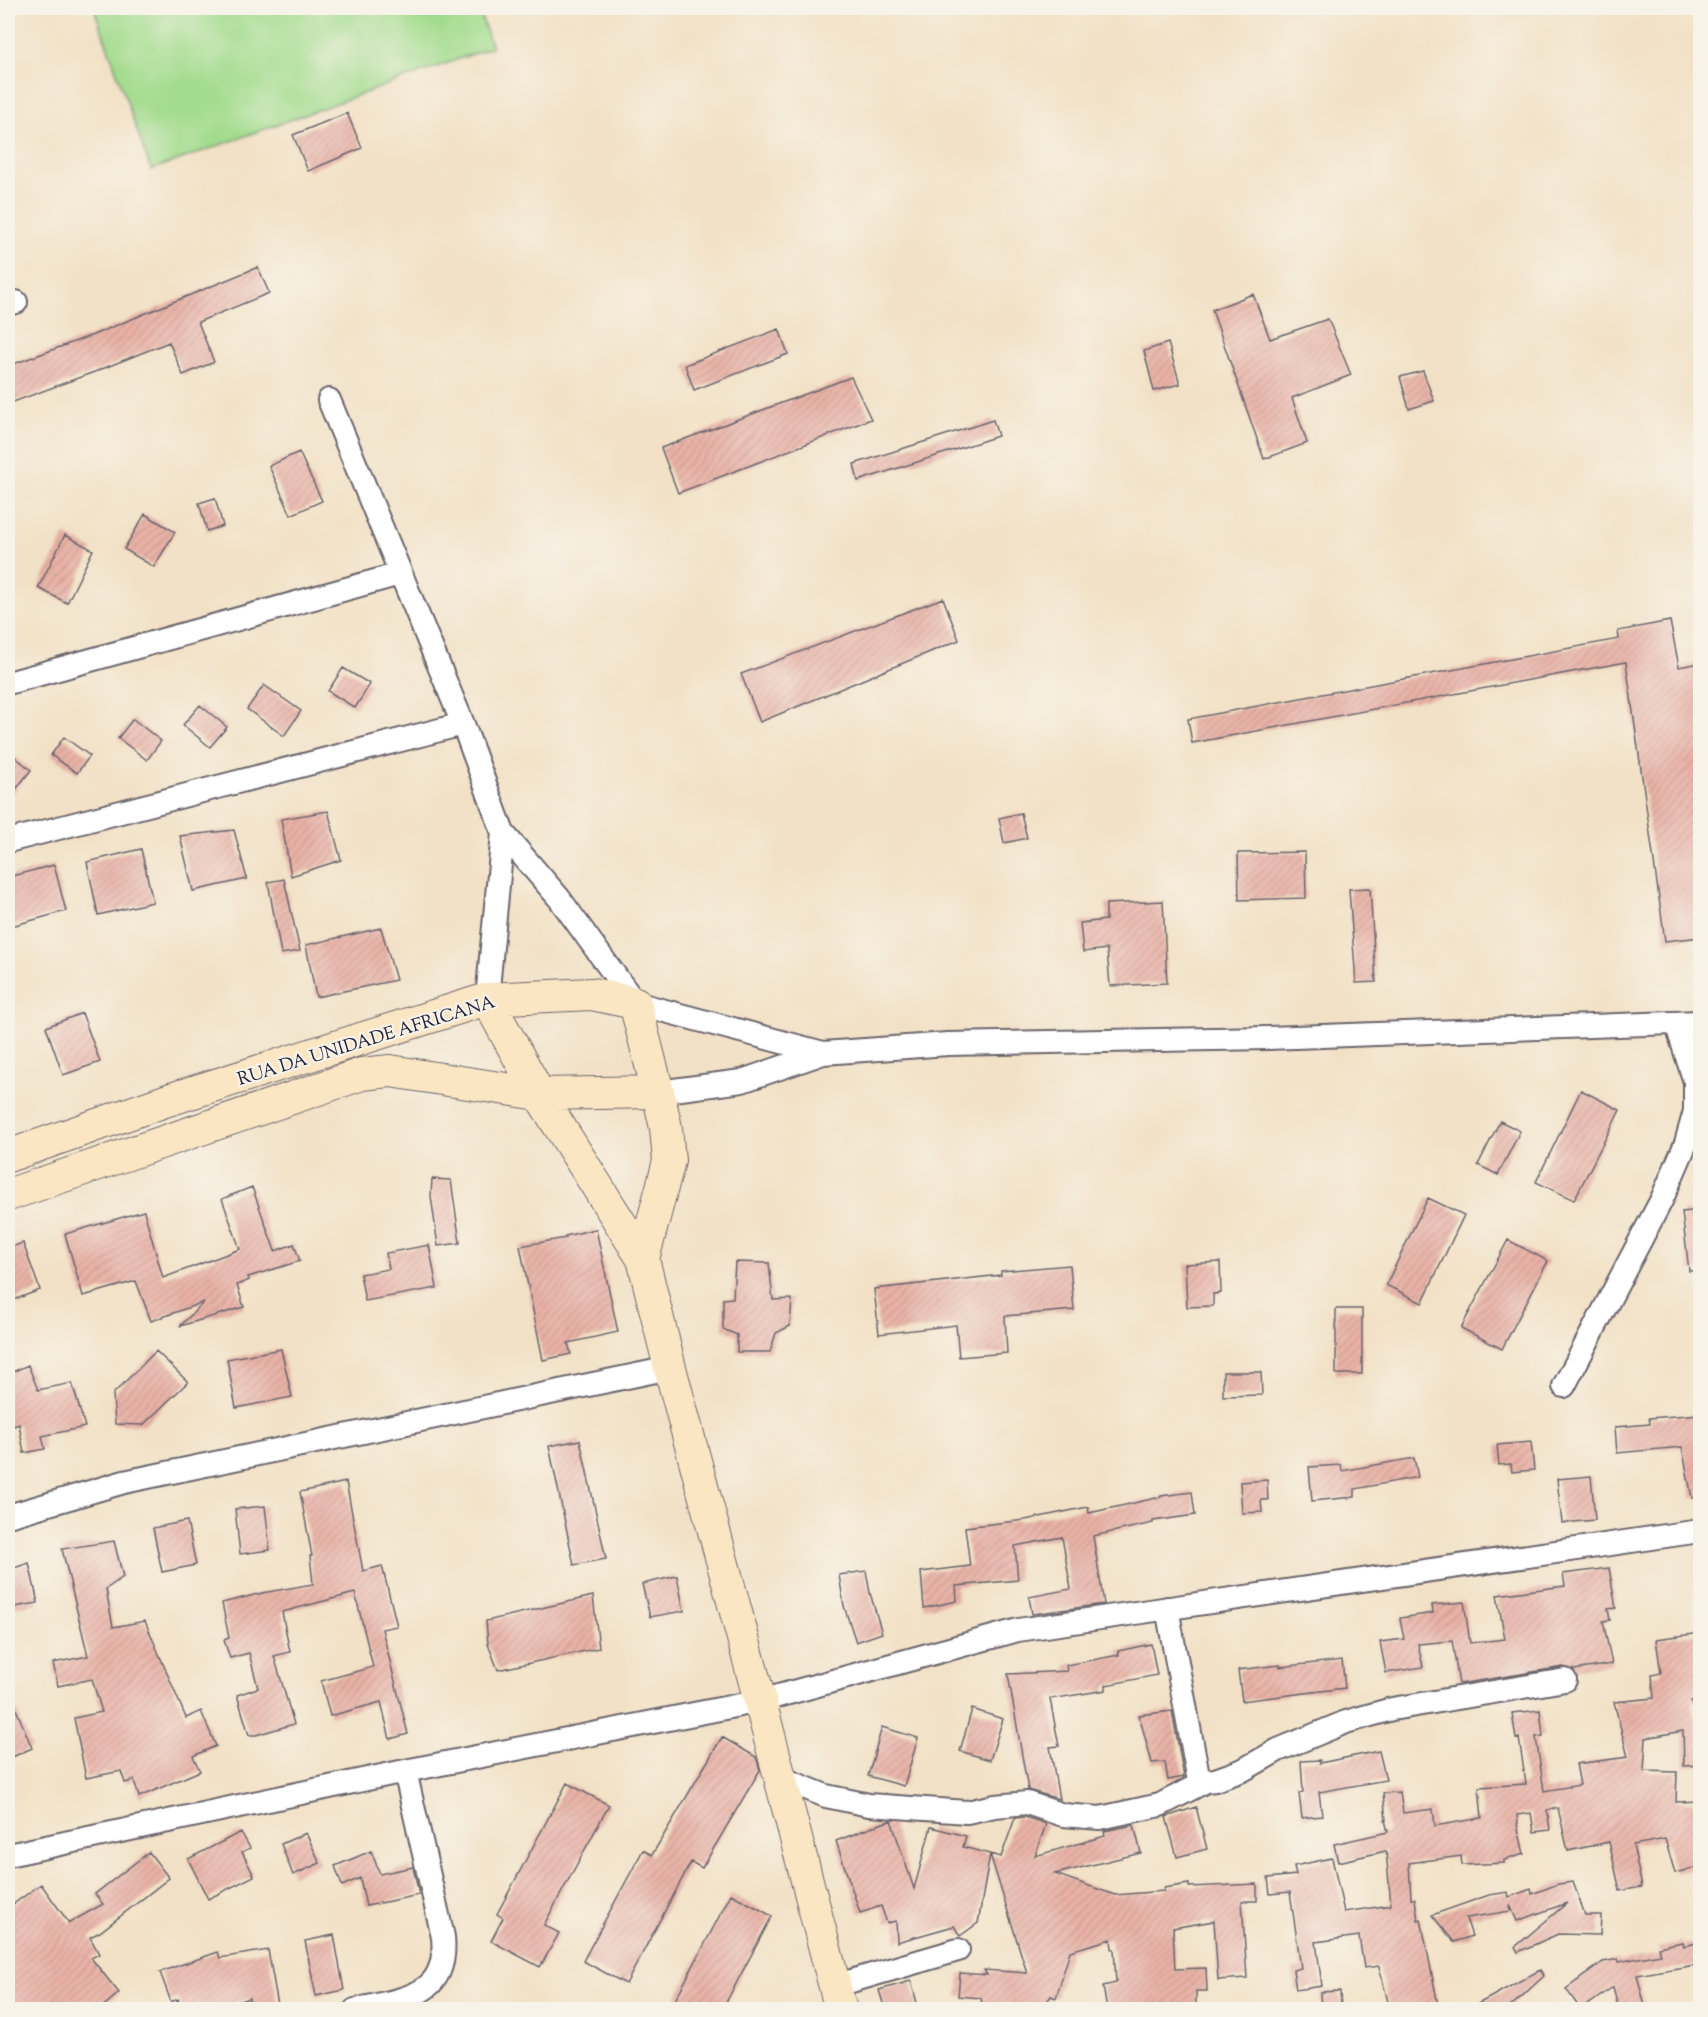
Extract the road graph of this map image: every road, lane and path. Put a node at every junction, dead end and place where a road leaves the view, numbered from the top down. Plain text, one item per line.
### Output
1 (329, 400) dead end
2 (400, 574) junction
3 (8, 683) edge
4 (463, 724) junction
5 (503, 833) junction
6 (8, 841) edge
7 (487, 999) junction
8 (634, 1003) junction
9 (1701, 1022) edge
10 (1676, 1023) junction
11 (823, 1053) junction
12 (658, 1092) junction
13 (538, 1094) junction
14 (8, 1155) edge
15 (8, 1196) edge
16 (643, 1259) junction
17 (670, 1368) junction
18 (1564, 1386) dead end
19 (8, 1516) edge
20 (1701, 1531) edge
21 (1167, 1608) junction
22 (1564, 1680) dead end
23 (760, 1701) junction
24 (405, 1771) junction
25 (781, 1778) junction
26 (1206, 1781) junction
27 (8, 1855) edge
28 (958, 1950) dead end
29 (838, 1998) edge
30 (355, 2010) edge

1 - 2 street
2 - 3 street
2 - 4 street
4 - 5 street
4 - 6 street
5 - 7 street
5 - 8 street
7 - 8 street, RUA DA UNIDADE AFRICANA
7 - 13 street
7 - 14 street, RUA DA UNIDADE AFRICANA
8 - 11 street, RUA DA UNIDADE AFRICANA
8 - 12 street
9 - 10 street
10 - 11 street
10 - 18 street
11 - 12 street, RUA DA UNIDADE AFRICANA
12 - 13 street, RUA DA UNIDADE AFRICANA
12 - 16 street
13 - 15 street, RUA DA UNIDADE AFRICANA
13 - 16 street
16 - 17 street
17 - 19 street
17 - 23 street
20 - 21 street
21 - 23 street
21 - 26 street
22 - 26 street
23 - 24 street
23 - 25 street
24 - 27 street
24 - 30 street
25 - 26 street
25 - 29 street
28 - 29 street

